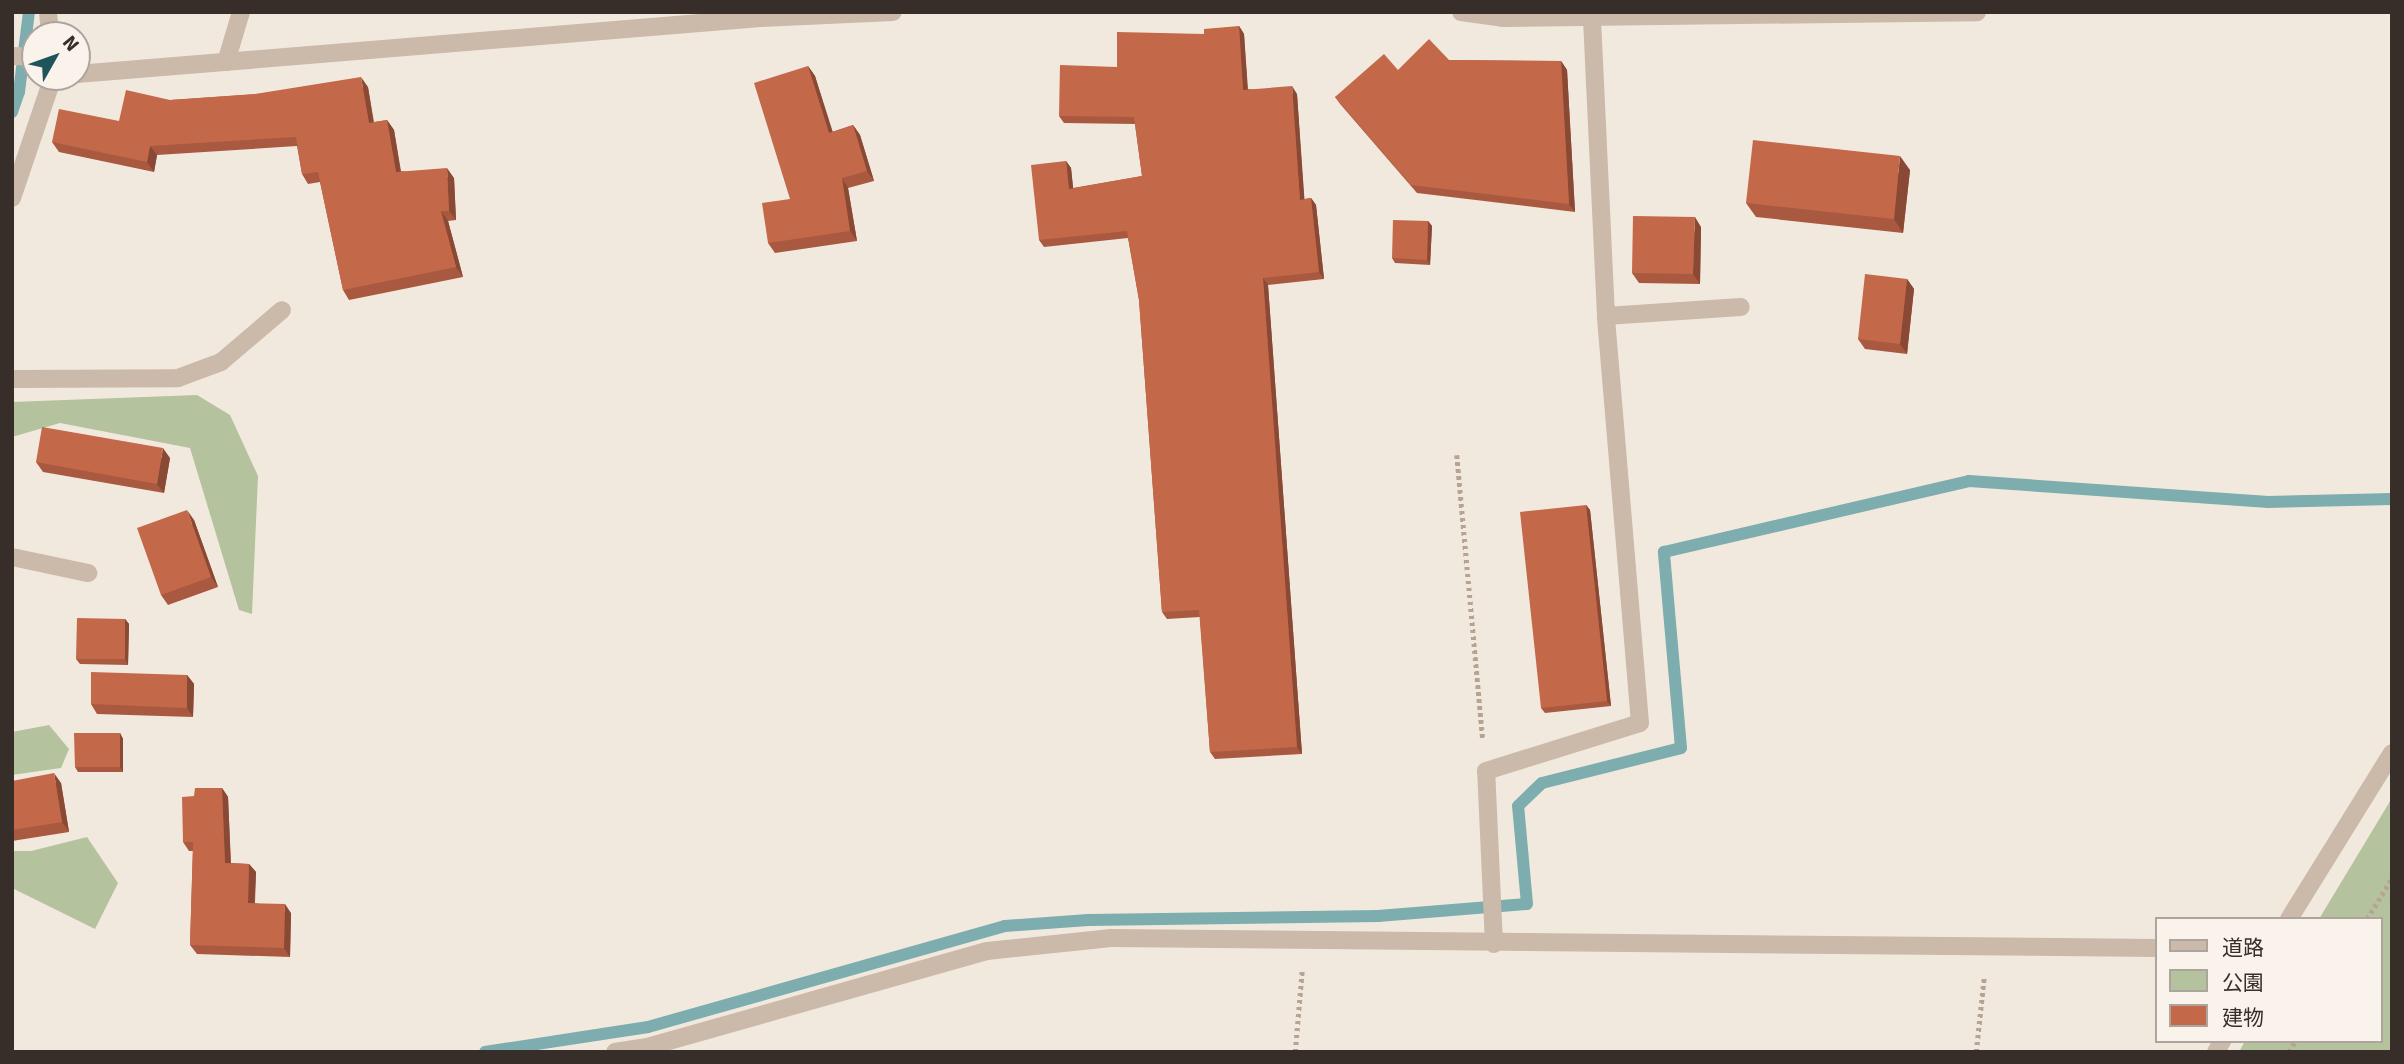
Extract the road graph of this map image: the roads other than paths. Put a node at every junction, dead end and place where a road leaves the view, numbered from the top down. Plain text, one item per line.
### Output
1 (241, 12) edge
2 (893, 12) edge
3 (1461, 12) edge
4 (1977, 12) edge
5 (1592, 16) junction
6 (226, 62) junction
7 (91, 73) edge
8 (48, 91) edge
9 (12, 198) edge
10 (1741, 307) dead end
11 (282, 310) dead end
12 (1606, 316) junction
13 (12, 379) edge
14 (12, 557) edge
15 (88, 573) dead end
16 (2392, 753) edge
17 (2290, 917) edge
18 (1494, 944) junction
19 (2156, 948) edge
20 (615, 1052) edge

1 - 6 street
2 - 6 street
3 - 5 street
4 - 5 street
5 - 12 street
6 - 7 street
8 - 9 street
10 - 12 street
11 - 13 street
12 - 18 street
14 - 15 street
16 - 17 street
18 - 19 street
18 - 20 street

